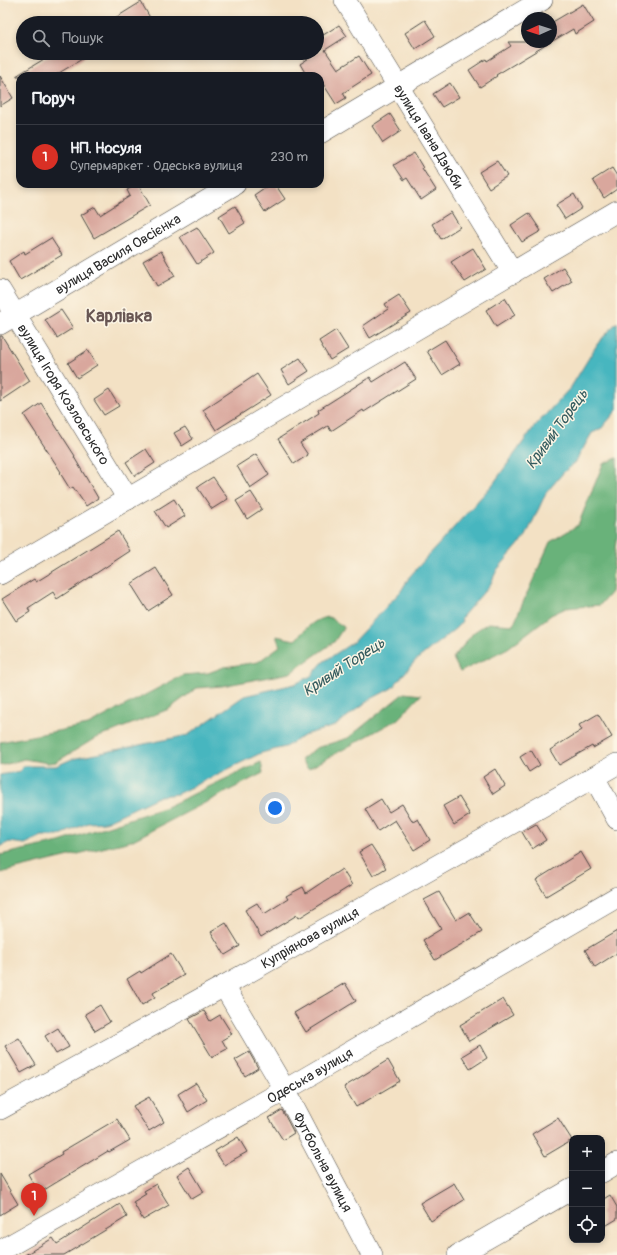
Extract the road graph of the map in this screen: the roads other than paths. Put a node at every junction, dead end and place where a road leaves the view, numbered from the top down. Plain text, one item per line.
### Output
1 (345, 0) edge
2 (542, 0) edge
3 (398, 86) junction
4 (324, 131) edge
5 (228, 188) edge
6 (617, 211) edge
7 (512, 273) junction
8 (0, 290) edge
9 (8, 320) edge
10 (128, 499) junction
11 (0, 574) edge
12 (617, 764) edge
13 (594, 777) junction
14 (617, 819) edge
15 (617, 897) edge
16 (224, 986) junction
17 (285, 1090) junction
18 (0, 1109) edge
19 (617, 1163) edge
20 (604, 1171) edge
21 (569, 1191) edge
22 (0, 1251) edge
23 (372, 1255) edge
24 (458, 1255) edge

1 - 3 street, вулиця Івана Дзюби
2 - 3 street
3 - 4 street
3 - 7 street, вулиця Івана Дзюби
5 - 9 street, вулиця Василя Овсієнка
6 - 7 street
7 - 10 street
8 - 9 street, вулиця Ігоря Козловського
9 - 10 street, вулиця Ігоря Козловського
10 - 11 street
12 - 13 street, Купріянова вулиця
13 - 14 street
13 - 16 street, Купріянова вулиця
15 - 17 street, Одеська вулиця
16 - 17 street, Футбольна вулиця
16 - 18 street, Купріянова вулиця
17 - 22 street, Одеська вулиця
17 - 23 street, Футбольна вулиця
19 - 20 street
21 - 24 street

